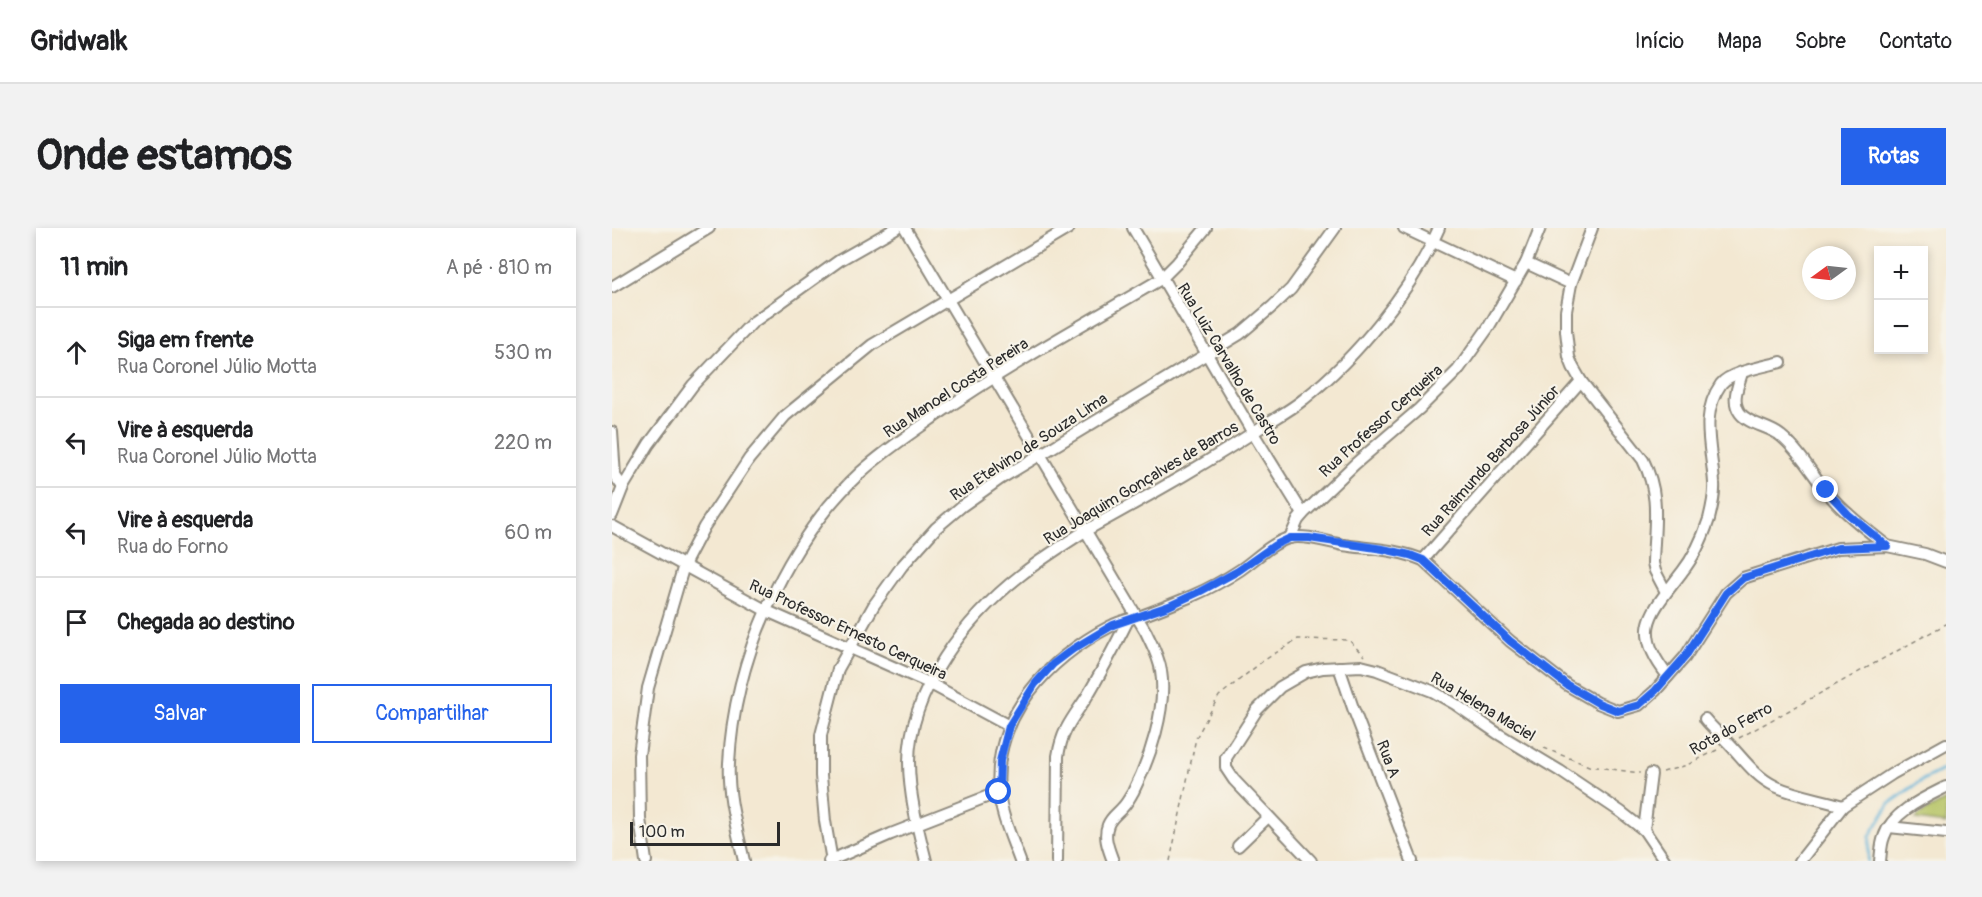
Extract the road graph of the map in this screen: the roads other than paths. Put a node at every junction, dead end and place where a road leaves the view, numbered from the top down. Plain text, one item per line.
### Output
1 (709, 228) edge
2 (896, 228) edge
3 (905, 228) edge
4 (1070, 228) edge
5 (1133, 228) edge
6 (1206, 228) edge
7 (1335, 228) edge
8 (1404, 228) edge
9 (1439, 228) edge
10 (1540, 228) edge
11 (1592, 228) edge
12 (1433, 241) junction
13 (1526, 263) junction
14 (1161, 279) junction
15 (1516, 281) junction
16 (1571, 284) junction
17 (612, 287) edge
18 (948, 300) junction
19 (1207, 355) junction
20 (1780, 362) dead end
21 (1742, 373) junction
22 (994, 378) junction
23 (1581, 381) junction
24 (1253, 434) junction
25 (612, 440) edge
26 (1039, 455) junction
27 (613, 478) edge
28 (623, 487) junction
29 (1303, 514) junction
30 (612, 515) edge
31 (612, 526) edge
32 (1085, 531) junction
33 (1290, 538) junction
34 (1887, 546) junction
35 (1423, 560) junction
36 (1946, 562) edge
37 (684, 565) junction
38 (1666, 592) junction
39 (767, 611) junction
40 (1132, 619) junction
41 (849, 646) junction
42 (1339, 667) junction
43 (1668, 676) junction
44 (929, 683) junction
45 (1705, 718) dead end
46 (1009, 726) junction
47 (1946, 744) edge
48 (1651, 774) road end
49 (1946, 788) edge
50 (999, 792) junction
51 (1843, 806) junction
52 (1268, 817) junction
53 (916, 825) junction
54 (1889, 827) junction
55 (1644, 830) junction
56 (1946, 833) edge
57 (1238, 846) dead end
58 (646, 861) edge
59 (744, 861) edge
60 (831, 861) edge
61 (926, 861) edge
62 (1020, 861) edge
63 (1057, 861) edge
64 (1113, 861) edge
65 (1311, 861) edge
66 (1412, 861) edge
67 (1665, 861) edge
68 (1800, 861) edge
69 (1880, 861) edge

1 - 17 street
2 - 28 street
3 - 18 street
4 - 18 street
5 - 14 street, Rua Luiz Carvalho de Castro
6 - 14 street, Rua Manoel Costa Pereira
7 - 19 street, Rua Etelvino de Souza Lima
8 - 12 street
9 - 12 street, Rua Joaquim Gonçalves de Barros
10 - 13 street, Rua Professor Cerqueira
11 - 16 street
12 - 15 street
12 - 24 street, Rua Joaquim Gonçalves de Barros
13 - 15 street, Rua Professor Cerqueira
13 - 16 street
14 - 19 street, Rua Luiz Carvalho de Castro
14 - 22 street, Rua Manoel Costa Pereira
15 - 29 street, Rua Professor Cerqueira
16 - 23 street
18 - 22 street
18 - 37 street
19 - 24 street, Rua Luiz Carvalho de Castro
19 - 26 street, Rua Etelvino de Souza Lima
20 - 21 street
21 - 34 street
21 - 38 street
22 - 26 street
22 - 39 street, Rua Manoel Costa Pereira
23 - 35 street, Rua Raimundo Barbosa Júnior
23 - 38 street
24 - 29 street, Rua Luiz Carvalho de Castro
24 - 32 street, Rua Joaquim Gonçalves de Barros
25 - 27 street
26 - 32 street
26 - 41 street, Rua Etelvino de Souza Lima
27 - 28 street
28 - 30 street
29 - 33 street, Rua Professor Cerqueira
31 - 37 street, Rua Professor Ernesto Cerqueira
32 - 40 street
32 - 44 street, Rua Joaquim Gonçalves de Barros
33 - 35 street
33 - 40 street
34 - 36 street
34 - 43 street
35 - 43 street
37 - 39 street, Rua Professor Ernesto Cerqueira
37 - 58 street
38 - 43 street
39 - 41 street, Rua Professor Ernesto Cerqueira
39 - 59 street, Rua Manoel Costa Pereira
40 - 46 street
40 - 63 street
40 - 64 street
41 - 44 street, Rua Professor Ernesto Cerqueira
41 - 60 street, Rua Etelvino de Souza Lima
42 - 52 street, Rua Helena Maciel
42 - 55 street, Rua Helena Maciel
42 - 66 street, Rua A
44 - 46 street, Rua Professor Ernesto Cerqueira
44 - 53 street, Rua Joaquim Gonçalves de Barros
45 - 51 street
46 - 50 street
47 - 51 street
48 - 55 street
49 - 54 street
50 - 53 street
50 - 62 street
51 - 68 street
52 - 57 street
52 - 65 street
53 - 60 street
53 - 61 street, Rua Joaquim Gonçalves de Barros
54 - 56 street
54 - 69 street
55 - 67 street, Rua Helena Maciel

